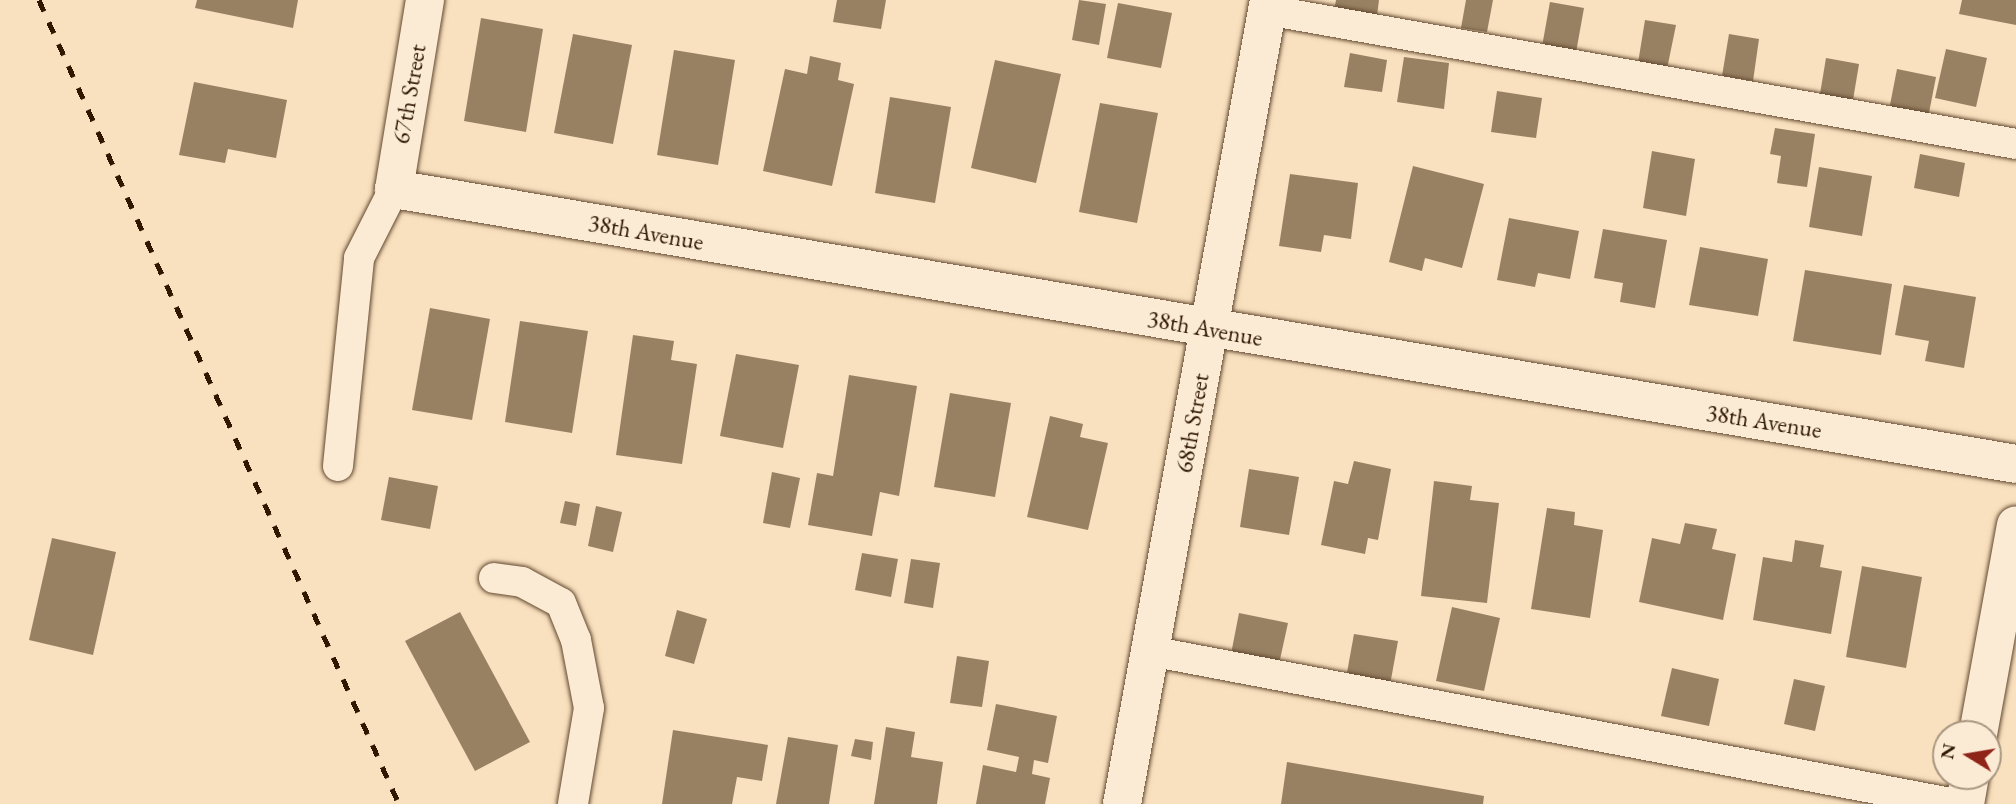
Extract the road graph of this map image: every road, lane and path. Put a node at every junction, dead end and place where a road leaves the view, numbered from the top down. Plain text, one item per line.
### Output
1 (425, 0) edge
2 (1268, 5) edge
3 (2016, 144) edge
4 (394, 189) junction
5 (1210, 329) junction
6 (2016, 464) edge
7 (338, 466) dead end
8 (2016, 525) edge
9 (495, 578) dead end
10 (1150, 651) junction
11 (1981, 720) edge
12 (573, 804) edge
13 (1122, 804) edge
14 (1956, 804) edge

1 - 4 street, 67th Street
2 - 3 lane
2 - 5 street, 68th Street
4 - 5 street, 38th Avenue
4 - 7 lane
5 - 6 street, 38th Avenue
5 - 10 street, 68th Street
8 - 11 street
9 - 12 lane
10 - 13 street, 68th Street
10 - 14 lane

